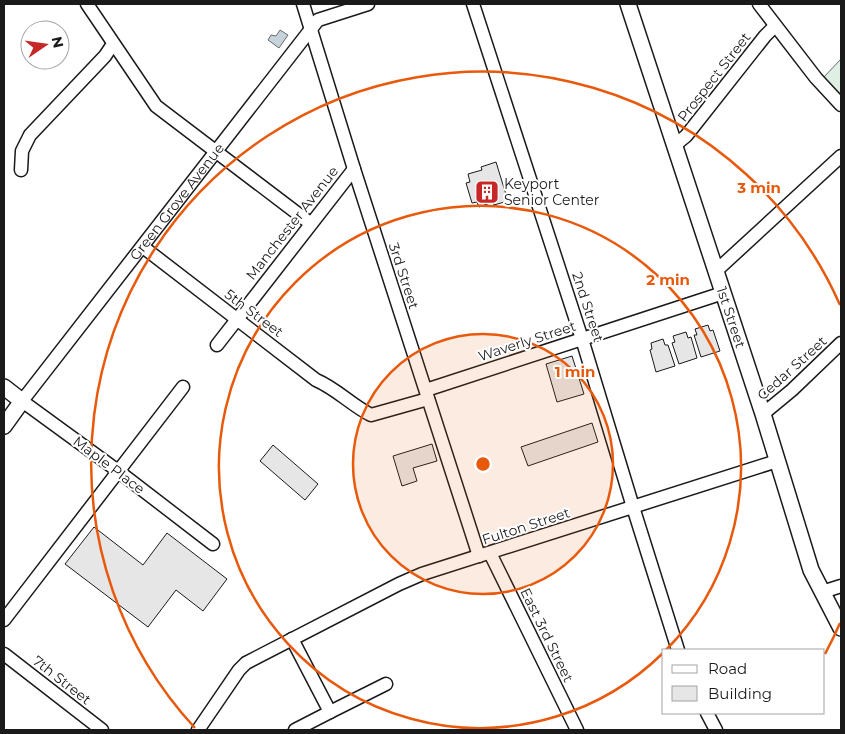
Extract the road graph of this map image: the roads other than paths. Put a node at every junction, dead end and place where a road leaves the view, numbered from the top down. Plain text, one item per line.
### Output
1 (87, 4) edge
2 (303, 4) edge
3 (368, 4) edge
4 (472, 4) edge
5 (628, 4) edge
6 (760, 4) edge
7 (775, 26) junction
8 (311, 29) junction
9 (113, 44) junction
10 (841, 106) edge
11 (675, 145) junction
12 (216, 151) junction
13 (841, 156) edge
14 (354, 169) junction
15 (21, 170) dead end
16 (310, 224) junction
17 (143, 247) junction
18 (716, 271) junction
19 (723, 293) junction
20 (237, 319) junction
21 (582, 339) junction
22 (841, 343) edge
23 (217, 344) dead end
24 (4, 387) edge
25 (183, 387) dead end
26 (427, 395) junction
27 (349, 401) joint
28 (22, 402) junction
29 (763, 414) junction
30 (4, 426) edge
31 (777, 461) junction
32 (118, 471) junction
33 (633, 507) junction
34 (213, 544) dead end
35 (484, 555) junction
36 (841, 586) edge
37 (822, 592) junction
38 (4, 620) edge
39 (841, 628) edge
40 (292, 639) junction
41 (678, 649) edge
42 (4, 654) edge
43 (386, 684) dead end
44 (330, 712) junction
45 (708, 714) edge
46 (102, 730) edge
47 (198, 730) edge
48 (295, 730) edge
49 (577, 730) edge
50 (716, 730) edge

1 - 9 street
2 - 8 street, 3rd Street
3 - 8 street, Green Grove Avenue
4 - 21 street, 2nd Street
5 - 11 main road, 1st Street
6 - 7 street
7 - 10 street
7 - 11 street, Prospect Street
8 - 12 street, Green Grove Avenue
8 - 14 street, 3rd Street
9 - 12 street
9 - 15 street
11 - 18 main road, 1st Street
12 - 16 street
12 - 17 street, Green Grove Avenue
13 - 18 street
14 - 16 street, Manchester Avenue
14 - 26 street, 3rd Street
16 - 20 street, Manchester Avenue
17 - 20 street, 5th Street
17 - 28 street, Green Grove Avenue
18 - 19 main road, 1st Street
19 - 21 street, Waverly Street
19 - 29 main road, 1st Street
20 - 23 street, Manchester Avenue
20 - 27 street, 5th Street
21 - 26 street, Waverly Street
21 - 33 street, 2nd Street
22 - 29 street, Cedar Street
24 - 28 main road, Maple Place
25 - 32 street
26 - 27 street, Waverly Street
26 - 35 street, 3rd Street
28 - 30 main road, Green Grove Avenue
28 - 32 street, Maple Place
29 - 31 main road, 1st Street
31 - 33 street, Fulton Street
31 - 37 main road, 1st Street
32 - 34 street, Maple Place
32 - 38 street
33 - 35 street, Fulton Street
33 - 41 street, 2nd Street
35 - 40 street, Fulton Street
35 - 49 street, East 3rd Street
36 - 37 street
37 - 39 main road, 1st Street
40 - 44 street
40 - 47 street, Fulton Street
42 - 46 street, 7th Street
43 - 44 street
44 - 48 street
45 - 50 street

